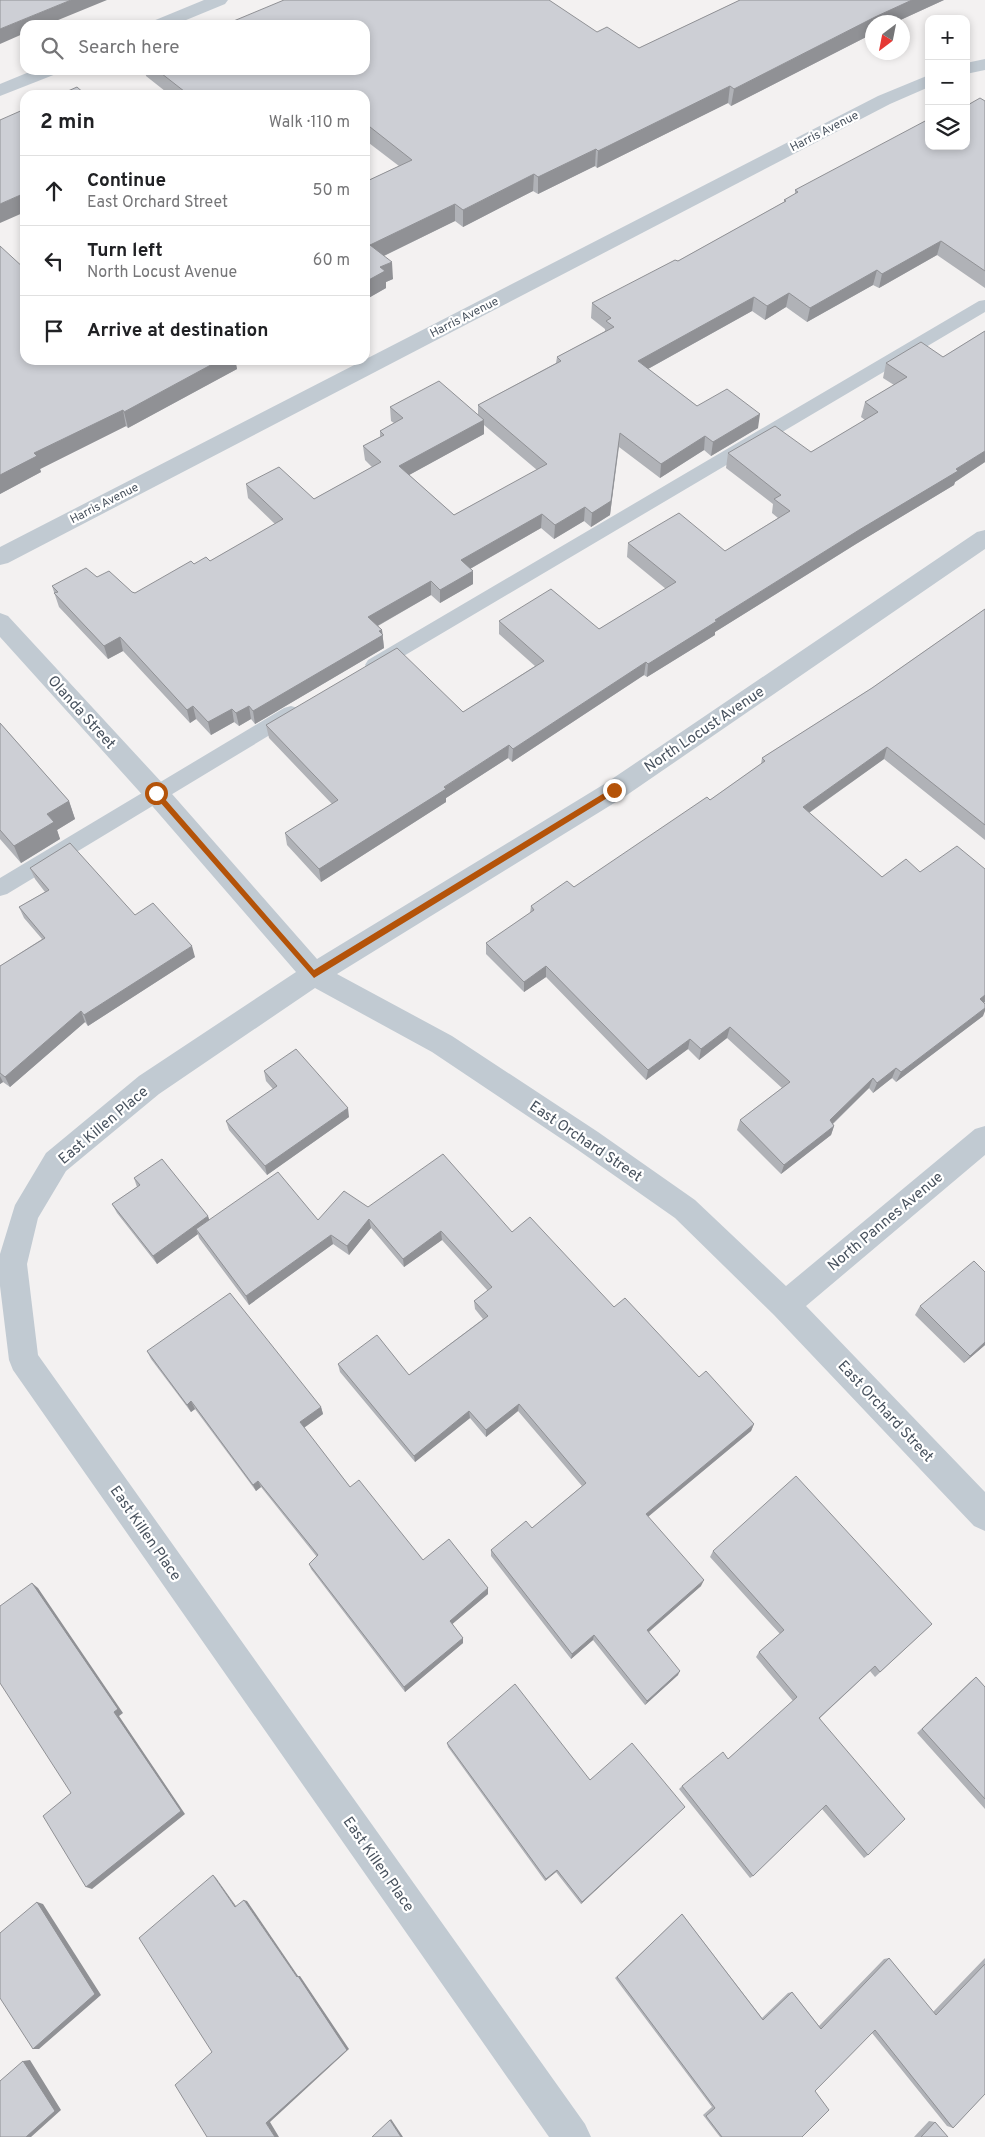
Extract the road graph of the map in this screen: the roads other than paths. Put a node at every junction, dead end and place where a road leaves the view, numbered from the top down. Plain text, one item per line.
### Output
1 (219, 0) edge
2 (171, 20) edge
3 (985, 64) edge
4 (970, 68) edge
5 (38, 75) edge
6 (925, 82) edge
7 (0, 91) edge
8 (985, 305) edge
9 (985, 538) edge
10 (0, 557) edge
11 (0, 622) edge
12 (361, 672) edge
13 (310, 703) edge
14 (160, 798) junction
15 (0, 888) edge
16 (314, 974) junction
17 (985, 1138) edge
18 (785, 1304) junction
19 (985, 1515) edge
20 (572, 2137) edge

1 - 2 street
3 - 4 street
5 - 7 street
6 - 10 street, Harris Avenue
8 - 12 lane
9 - 16 street, North Locust Avenue
11 - 14 street, Olanda Street
13 - 14 lane
14 - 15 lane
14 - 16 street, East Orchard Street
16 - 18 street, East Orchard Street
16 - 20 street, East Killen Place
17 - 18 street, North Pannes Avenue
18 - 19 street, East Orchard Street

